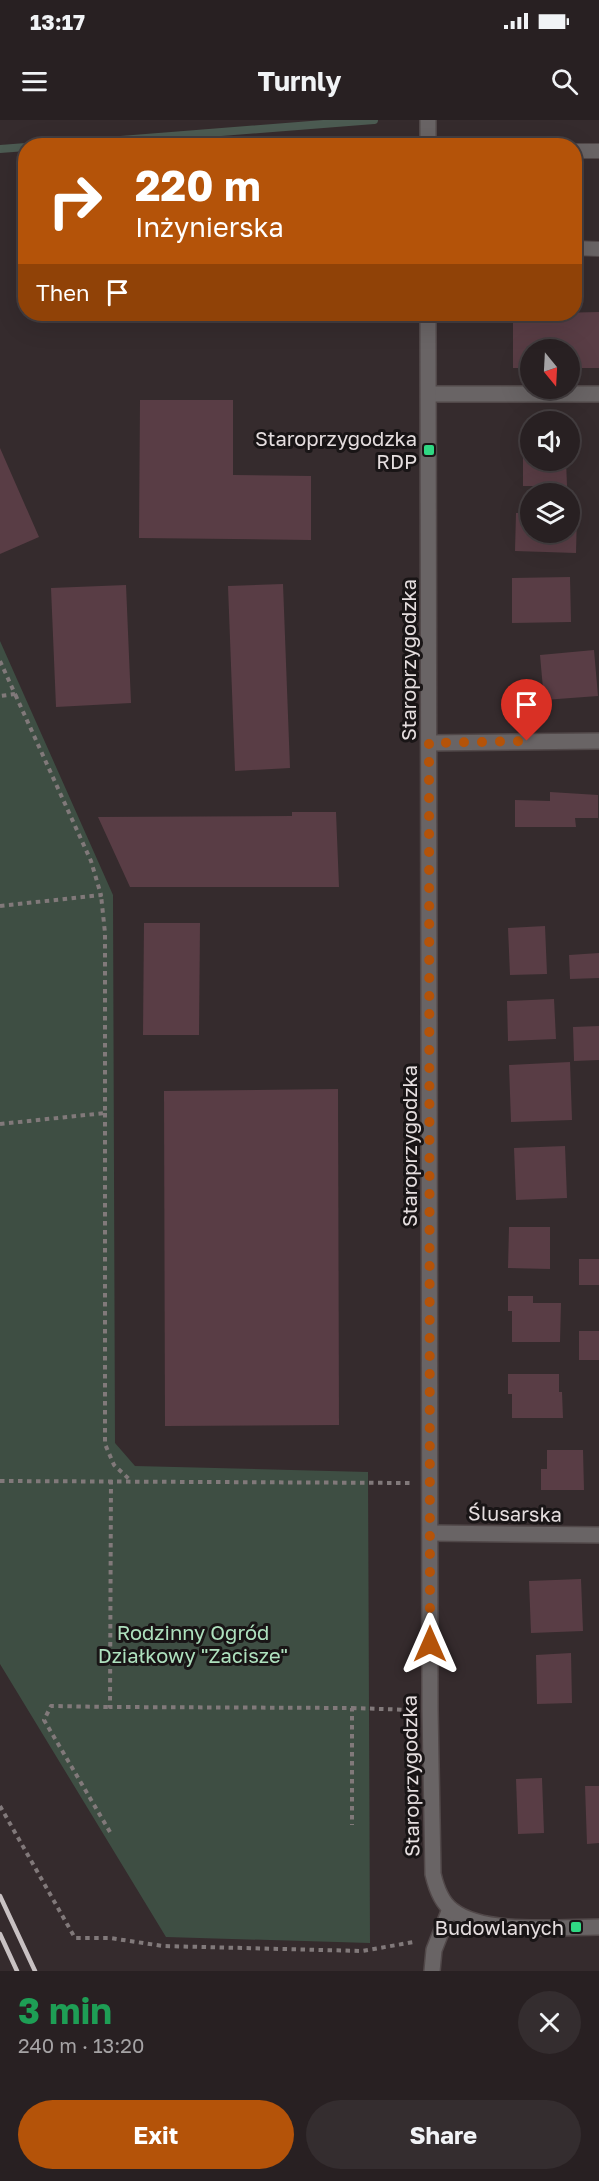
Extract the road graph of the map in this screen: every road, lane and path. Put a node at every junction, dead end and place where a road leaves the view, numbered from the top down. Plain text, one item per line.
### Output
1 (428, 120) edge
2 (428, 138) edge
3 (582, 151) edge
4 (599, 151) edge
5 (582, 248) edge
6 (599, 249) edge
7 (428, 321) edge
8 (429, 394) junction
9 (599, 394) edge
10 (0, 661) edge
11 (15, 694) junction
12 (0, 696) edge
13 (599, 741) edge
14 (429, 743) junction
15 (101, 896) junction
16 (0, 906) edge
17 (105, 1113) junction
18 (0, 1124) edge
19 (111, 1480) junction
20 (130, 1480) junction
21 (0, 1481) edge
22 (429, 1483) junction
23 (430, 1533) junction
24 (599, 1535) edge
25 (110, 1707) junction
26 (352, 1708) junction
27 (430, 1710) junction
28 (0, 1806) edge
29 (352, 1825) dead end
30 (110, 1832) dead end
31 (450, 1909) junction
32 (599, 1928) edge
33 (438, 1936) junction
34 (432, 1971) edge

1 - 2 street
3 - 4 lane
5 - 6 lane
7 - 8 street, Staroprzygodzka
8 - 9 street
8 - 14 street, Staroprzygodzka
10 - 11 path
11 - 12 path
11 - 15 path
13 - 14 street
14 - 22 street, Staroprzygodzka
15 - 16 path
15 - 17 path
17 - 18 path
17 - 20 path
19 - 20 path
19 - 21 path
19 - 25 path
20 - 22 path
22 - 23 street, Staroprzygodzka
23 - 24 street, Ślusarska
23 - 27 street, Staroprzygodzka
25 - 26 path
25 - 30 path
26 - 27 path
26 - 29 path
27 - 31 street, Staroprzygodzka
28 - 33 path
31 - 32 street
31 - 33 street
33 - 34 street

